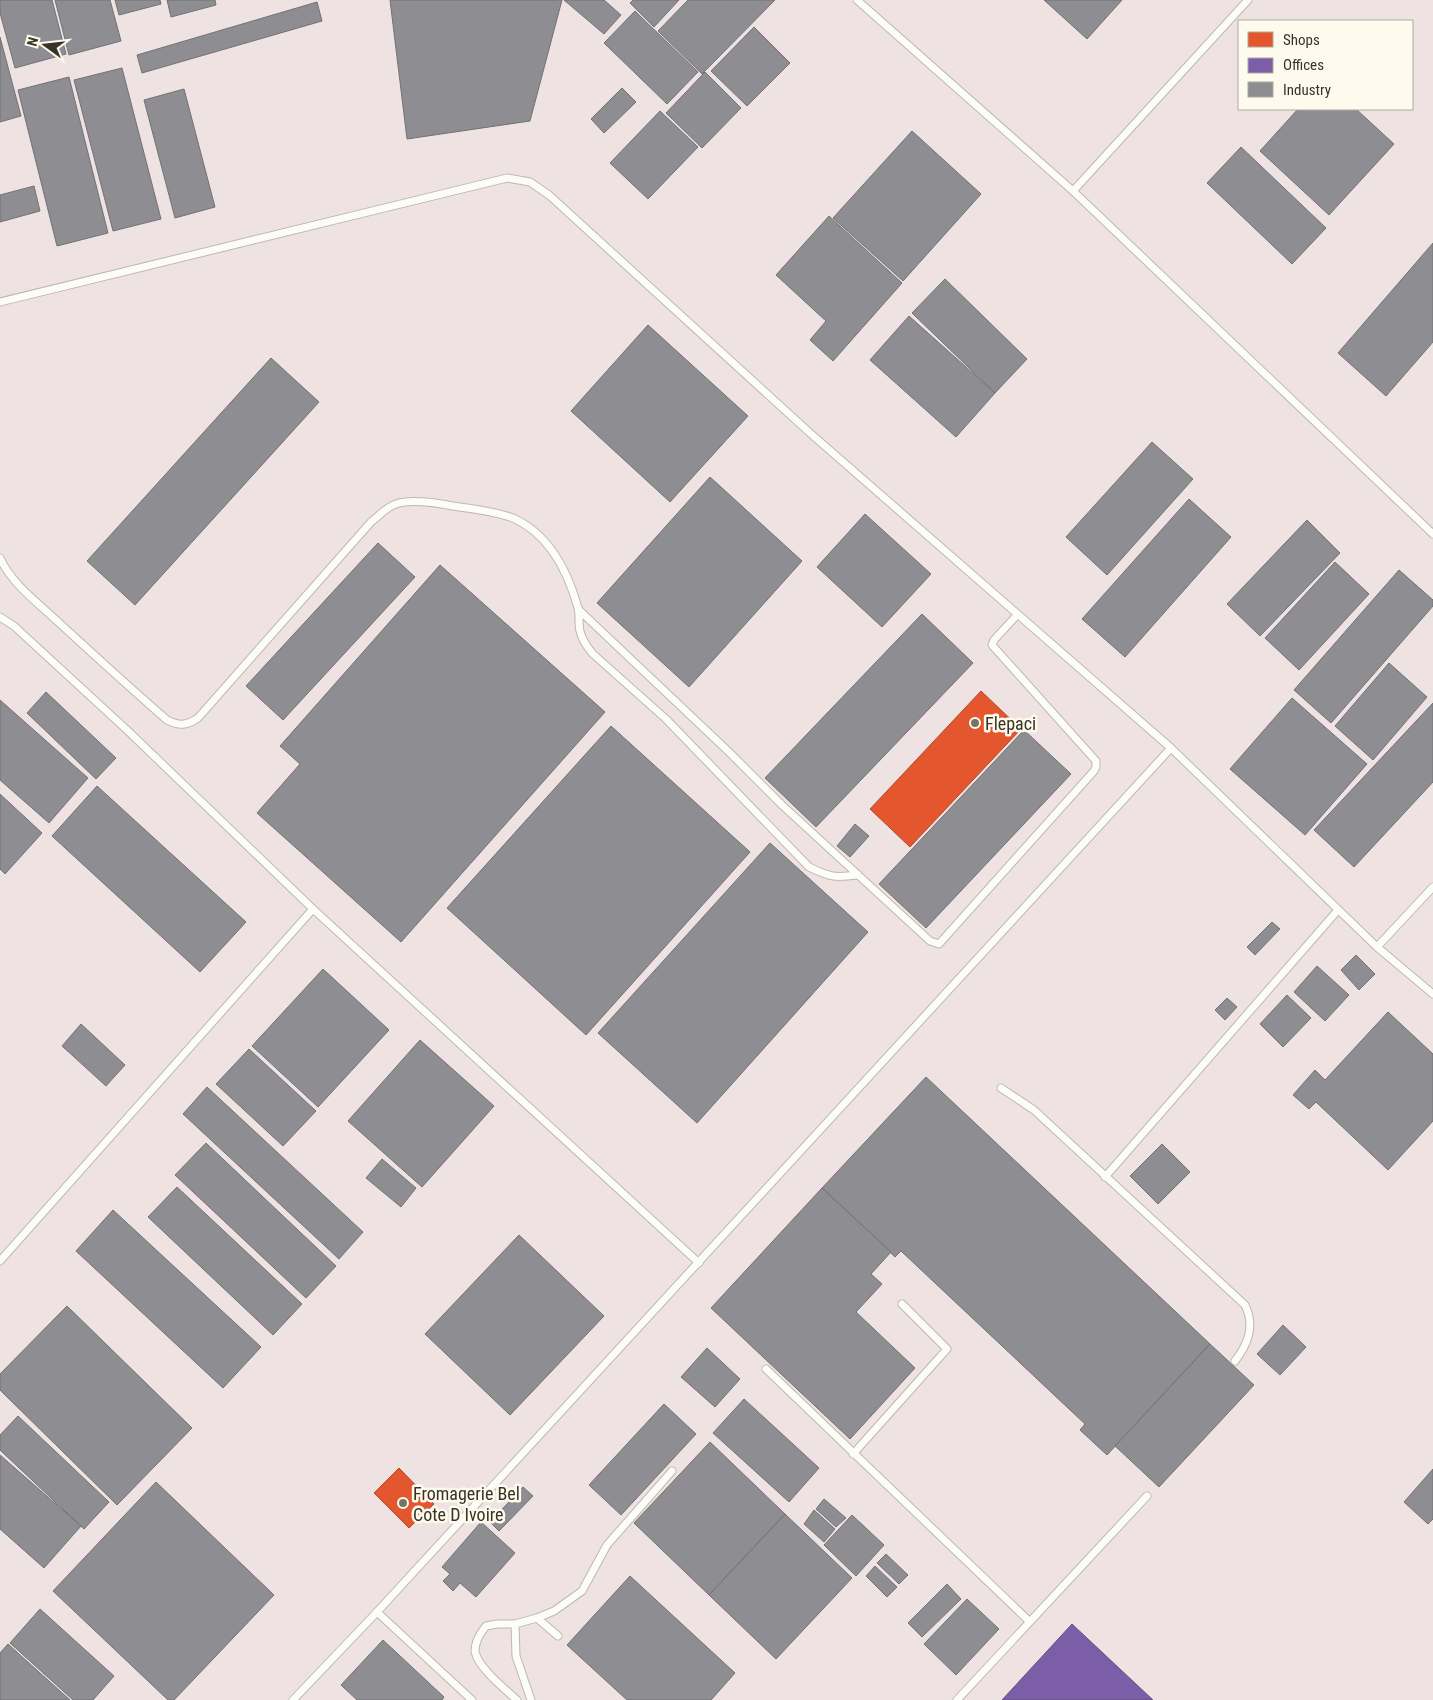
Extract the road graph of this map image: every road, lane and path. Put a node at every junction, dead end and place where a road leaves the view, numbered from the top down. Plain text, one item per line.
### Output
1 (857, 0) edge
2 (1248, 0) edge
3 (1073, 191) junction
4 (0, 302) edge
5 (1433, 534) edge
6 (0, 558) edge
7 (579, 610) junction
8 (1017, 615) junction
9 (0, 617) edge
10 (1171, 748) junction
11 (857, 875) junction
12 (1433, 887) edge
13 (313, 909) junction
14 (1338, 910) junction
15 (1377, 947) junction
16 (1433, 994) edge
17 (1001, 1088) dead end
18 (1105, 1177) junction
19 (0, 1261) edge
20 (699, 1263) junction
21 (902, 1304) dead end
22 (1235, 1361) dead end
23 (766, 1370) dead end
24 (853, 1454) junction
25 (672, 1471) dead end
26 (1147, 1496) dead end
27 (376, 1612) junction
28 (537, 1618) junction
29 (1029, 1621) junction
30 (515, 1624) junction
31 (558, 1636) dead end
32 (293, 1700) edge
33 (472, 1700) edge
34 (517, 1700) edge
35 (531, 1700) edge
36 (957, 1700) edge

1 - 3 lane
2 - 3 lane
3 - 5 lane
4 - 8 lane
6 - 7 lane
7 - 11 lane
7 - 11 lane
8 - 10 lane
8 - 11 lane
9 - 13 lane
10 - 14 lane
10 - 20 lane
12 - 15 lane
13 - 19 lane
13 - 20 lane
14 - 15 lane
14 - 18 lane
15 - 16 lane
17 - 18 lane
18 - 22 lane
20 - 27 lane
21 - 24 lane
23 - 24 lane
24 - 29 lane
25 - 28 lane
26 - 29 lane
27 - 32 lane
27 - 33 lane
28 - 30 lane
28 - 31 lane
29 - 36 lane
30 - 34 lane
30 - 35 lane

